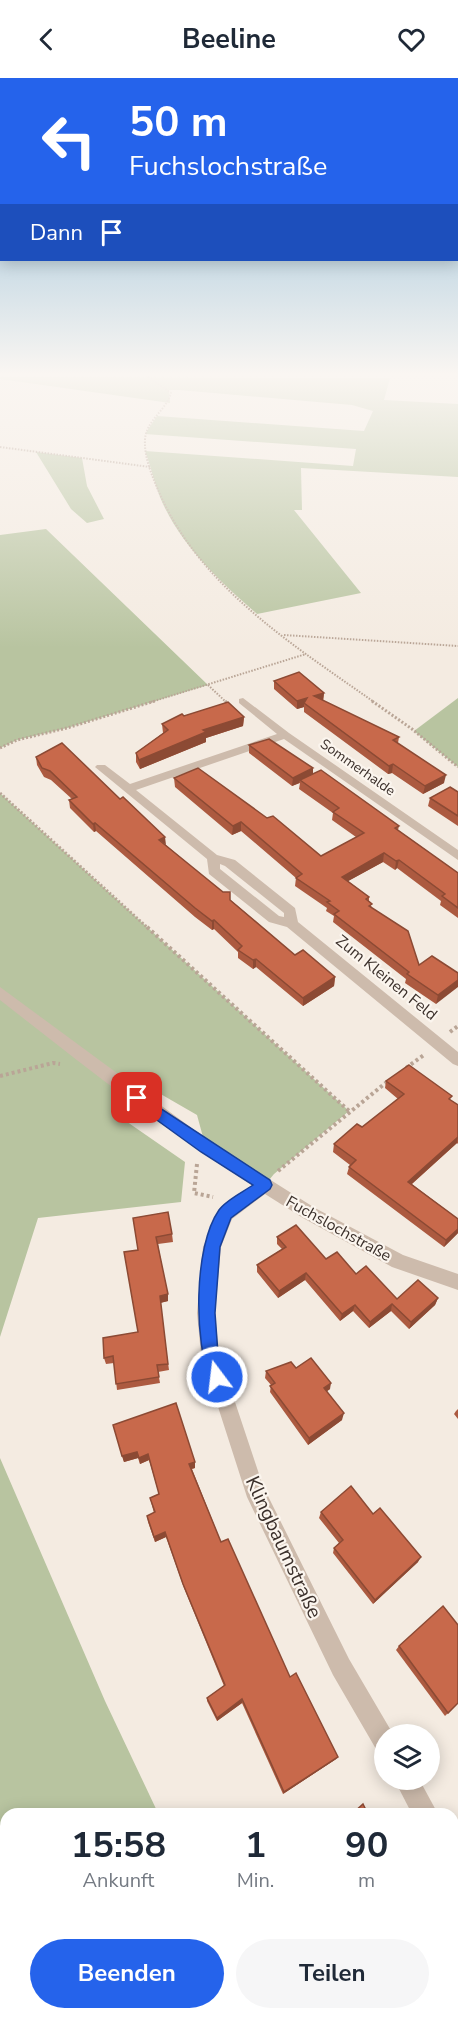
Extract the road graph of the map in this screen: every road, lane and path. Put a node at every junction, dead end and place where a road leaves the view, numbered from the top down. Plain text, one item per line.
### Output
1 (150, 467) edge
2 (283, 635) junction
3 (458, 646) edge
4 (307, 654) junction
5 (208, 685) junction
6 (243, 701) joint
7 (285, 735) junction
8 (0, 748) edge
9 (458, 766) edge
10 (101, 767) dead end
11 (130, 788) junction
12 (0, 793) edge
13 (458, 856) edge
14 (0, 992) edge
15 (429, 1051) dead end
16 (458, 1060) edge
17 (62, 1065) dead end
18 (404, 1069) edge
19 (0, 1076) edge
20 (391, 1079) edge
21 (349, 1111) junction
22 (192, 1155) dead end
23 (265, 1185) junction
24 (232, 1209) junction
25 (458, 1282) edge
26 (374, 1724) edge
27 (412, 1790) edge
28 (423, 1808) edge

1 - 2 path
2 - 3 path
2 - 4 path
4 - 5 path
4 - 9 path
5 - 6 path
5 - 8 path
6 - 7 street, Sommerhalde
7 - 11 street
7 - 13 street, Sommerhalde
10 - 11 street, Zum Kleinen Feld
11 - 16 street, Zum Kleinen Feld
12 - 21 path
14 - 23 street, Fuchslochstraße
15 - 18 path
17 - 19 path
20 - 21 path
21 - 23 path
22 - 24 path
23 - 24 street, Klingbaumstraße
23 - 25 street, Fuchslochstraße
24 - 26 street, Klingbaumstraße
27 - 28 street

